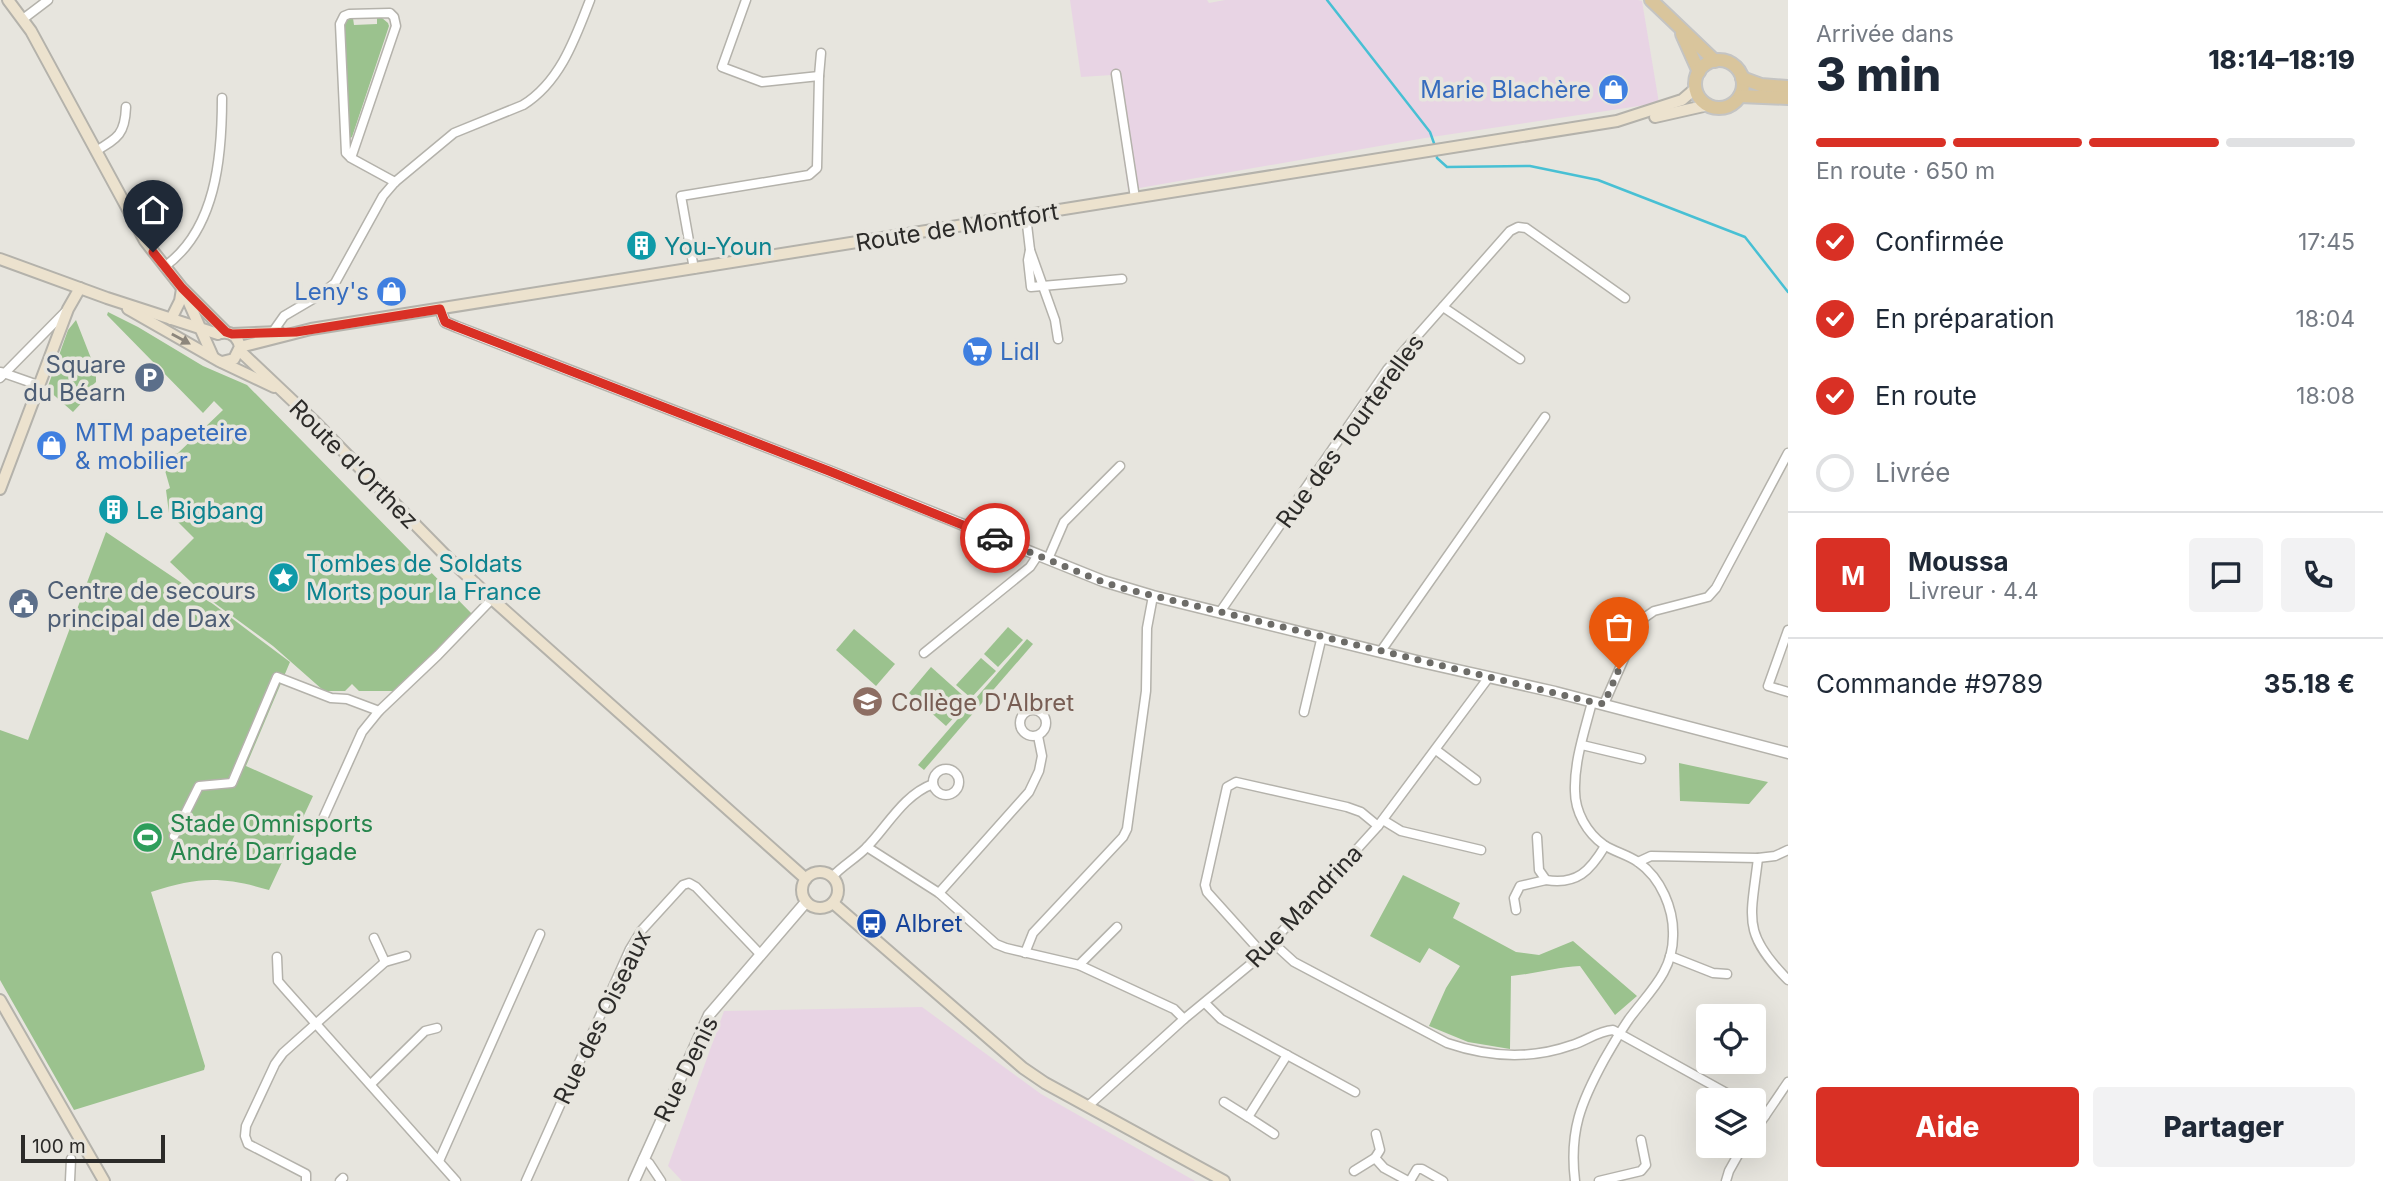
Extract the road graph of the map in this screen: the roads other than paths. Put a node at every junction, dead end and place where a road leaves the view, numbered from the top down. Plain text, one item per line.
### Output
1 (8, 0) edge
2 (48, 0) edge
3 (590, 0) edge
4 (746, 0) edge
5 (1651, 0) edge
6 (23, 19) junction
7 (1677, 25) junction
8 (821, 53) dead end
9 (1715, 61) junction
10 (1699, 72) junction
11 (1116, 74) dead end
12 (819, 76) junction
13 (1742, 78) junction
14 (1788, 87) edge
15 (1696, 88) junction
16 (1740, 96) junction
17 (1788, 97) edge
18 (222, 99) dead end
19 (1708, 105) junction
20 (126, 107) dead end
21 (1617, 121) junction
22 (96, 151) junction
23 (351, 158) junction
24 (395, 182) junction
25 (1135, 198) junction
26 (1026, 216) junction
27 (0, 260) edge
28 (164, 267) junction
29 (694, 269) junction
30 (1122, 279) dead end
31 (1043, 287) junction
32 (80, 288) junction
33 (182, 288) junction
34 (107, 298) junction
35 (1625, 298) dead end
36 (1443, 307) junction
37 (68, 309) junction
38 (440, 309) junction
39 (171, 319) junction
40 (201, 328) junction
41 (272, 332) junction
42 (296, 332) junction
43 (225, 333) junction
44 (1058, 339) dead end
45 (240, 349) junction
46 (215, 355) junction
47 (1520, 359) dead end
48 (2, 374) edge
49 (38, 385) junction
50 (282, 392) junction
51 (1545, 417) dead end
52 (1788, 453) edge
53 (1120, 466) dead end
54 (0, 489) edge
55 (1043, 557) junction
56 (1153, 596) junction
57 (492, 599) junction
58 (1220, 612) junction
59 (1788, 630) edge
60 (1322, 636) junction
61 (1381, 650) junction
62 (924, 653) dead end
63 (1489, 677) junction
64 (1788, 692) edge
65 (1592, 702) junction
66 (1604, 704) junction
67 (379, 711) junction
68 (1304, 712) dead end
69 (1038, 736) dead end
70 (1582, 745) junction
71 (1437, 750) junction
72 (1788, 753) edge
73 (1641, 759) dead end
74 (1476, 780) dead end
75 (933, 783) dead end
76 (1380, 823) junction
77 (317, 832) dead end
78 (174, 836) dead end
79 (1537, 837) dead end
80 (1605, 846) junction
81 (867, 847) junction
82 (1480, 850) dead end
83 (1788, 850) edge
84 (1758, 858) junction
85 (1637, 862) junction
86 (832, 877) junction
87 (806, 879) junction
88 (1546, 880) junction
89 (939, 893) junction
90 (806, 902) junction
91 (833, 903) junction
92 (1516, 910) dead end
93 (1117, 926) dead end
94 (540, 934) dead end
95 (374, 939) dead end
96 (1272, 942) junction
97 (1261, 952) junction
98 (1025, 953) junction
99 (761, 954) junction
100 (407, 956) dead end
101 (1670, 956) junction
102 (277, 957) dead end
103 (385, 962) junction
104 (1079, 965) junction
105 (1727, 974) dead end
106 (1788, 980) edge
107 (0, 1000) edge
108 (1205, 1003) junction
109 (1184, 1019) junction
110 (316, 1024) junction
111 (437, 1028) dead end
112 (1620, 1033) junction
113 (1287, 1055) junction
114 (1788, 1082) edge
115 (371, 1084) junction
116 (1718, 1088) edge
117 (1355, 1092) dead end
118 (1224, 1102) dead end
119 (1088, 1106) junction
120 (1766, 1115) edge
121 (1248, 1117) junction
122 (1275, 1133) dead end
123 (1376, 1134) dead end
124 (1641, 1140) dead end
125 (1375, 1158) junction
126 (1736, 1158) edge
127 (71, 1159) dead end
128 (643, 1159) junction
129 (439, 1161) junction
130 (1354, 1171) dead end
131 (309, 1180) edge
132 (70, 1181) edge
133 (104, 1181) edge
134 (456, 1181) edge
135 (526, 1181) edge
136 (634, 1181) edge
137 (661, 1181) edge
138 (1224, 1181) edge
139 (1409, 1181) edge
140 (1443, 1181) edge
141 (1575, 1181) edge
142 (1599, 1181) edge
143 (1726, 1181) edge

1 - 6 main road
2 - 6 street
3 - 24 street
4 - 12 street
5 - 7 main road
6 - 22 main road
7 - 9 main road
7 - 10 main road
8 - 12 street
9 - 10 main road
9 - 13 main road
10 - 15 main road
11 - 25 street
12 - 29 street
13 - 14 main road
13 - 16 main road
15 - 19 main road
15 - 21 main road, Route de Montfort
16 - 17 main road
16 - 19 main road
18 - 28 street
19 - 21 main road, Route de Montfort
20 - 22 street
21 - 25 main road, Route de Montfort
22 - 28 main road
23 - 23 street
23 - 24 street
24 - 41 street
25 - 26 main road, Route de Montfort
26 - 29 main road, Route de Montfort
26 - 31 street
27 - 32 main road
28 - 33 main road
29 - 38 main road, Route de Montfort
30 - 31 street
31 - 44 street
32 - 34 main road
32 - 37 main road
33 - 39 main road
33 - 40 main road
33 - 43 main road
34 - 39 main road
34 -> 46 main road, Route d'Orthez
35 - 36 street, Rue des Tourterelles
36 - 47 street
36 - 58 street, Rue des Tourterelles
37 - 48 street
37 - 49 main road
38 - 42 main road, Route de Montfort
38 - 55 street
39 - 40 main road
40 - 43 main road
40 - 46 main road
41 - 42 main road, Route de Montfort
41 - 43 main road, Route de Montfort
42 - 45 main road, Route de Montfort
43 - 45 main road
43 - 46 main road
45 - 46 main road
45 - 50 main road, Route d'Orthez
46 - 50 main road, Route d'Orthez
48 - 49 street
49 - 54 main road
50 - 57 main road, Route d'Orthez
51 - 61 street
52 - 66 street
53 - 55 street
55 - 56 street
55 - 62 street
56 - 58 street
56 - 98 street
57 - 67 street
57 - 87 main road, Route d'Orthez
58 - 60 street
59 - 64 street
60 - 61 street
60 - 68 street
61 - 63 street
63 - 65 street
63 - 71 street, Rue Mandrina
65 - 66 street
65 - 70 street
66 - 72 street
67 - 77 street
67 - 78 street
69 - 89 street
70 - 73 street
70 - 80 street
71 - 74 street
71 - 76 street, Rue Mandrina
75 - 81 street
76 - 82 street
76 - 96 street, Rue Mandrina
76 - 97 street
79 - 88 street
80 - 85 street
80 - 88 street
81 - 86 street
81 - 89 street
83 - 84 street
84 - 85 street
84 - 106 street
85 - 101 street
86 - 87 main road
86 - 91 main road
87 - 90 main road
88 - 92 street
89 - 98 street
90 - 91 main road
90 - 99 street, Rue Denis
91 - 119 main road
93 - 104 street
94 - 129 street
95 - 103 street
96 - 97 street, Rue Mandrina
96 - 112 street
97 - 108 street, Rue Mandrina
98 - 104 street
99 - 128 street, Rue Denis
99 - 135 street, Rue des Oiseaux
100 - 103 street
101 - 105 street
101 - 112 street
102 - 110 street
103 - 110 street
104 - 109 street
107 - 133 main road
108 - 109 street, Rue Mandrina
108 - 113 street
109 - 119 street, Rue Mandrina
110 - 115 street
110 - 131 street
111 - 115 street
112 - 116 street
112 - 141 street
113 - 117 street
113 - 121 street
114 - 120 street
115 - 129 street
118 - 121 street
119 - 138 main road
121 - 122 street
123 - 125 street
124 - 142 street
125 - 130 street
125 - 139 street
126 - 143 street
127 - 132 street
128 - 136 street, Rue Denis
128 - 137 street
129 - 134 street
139 - 140 street

